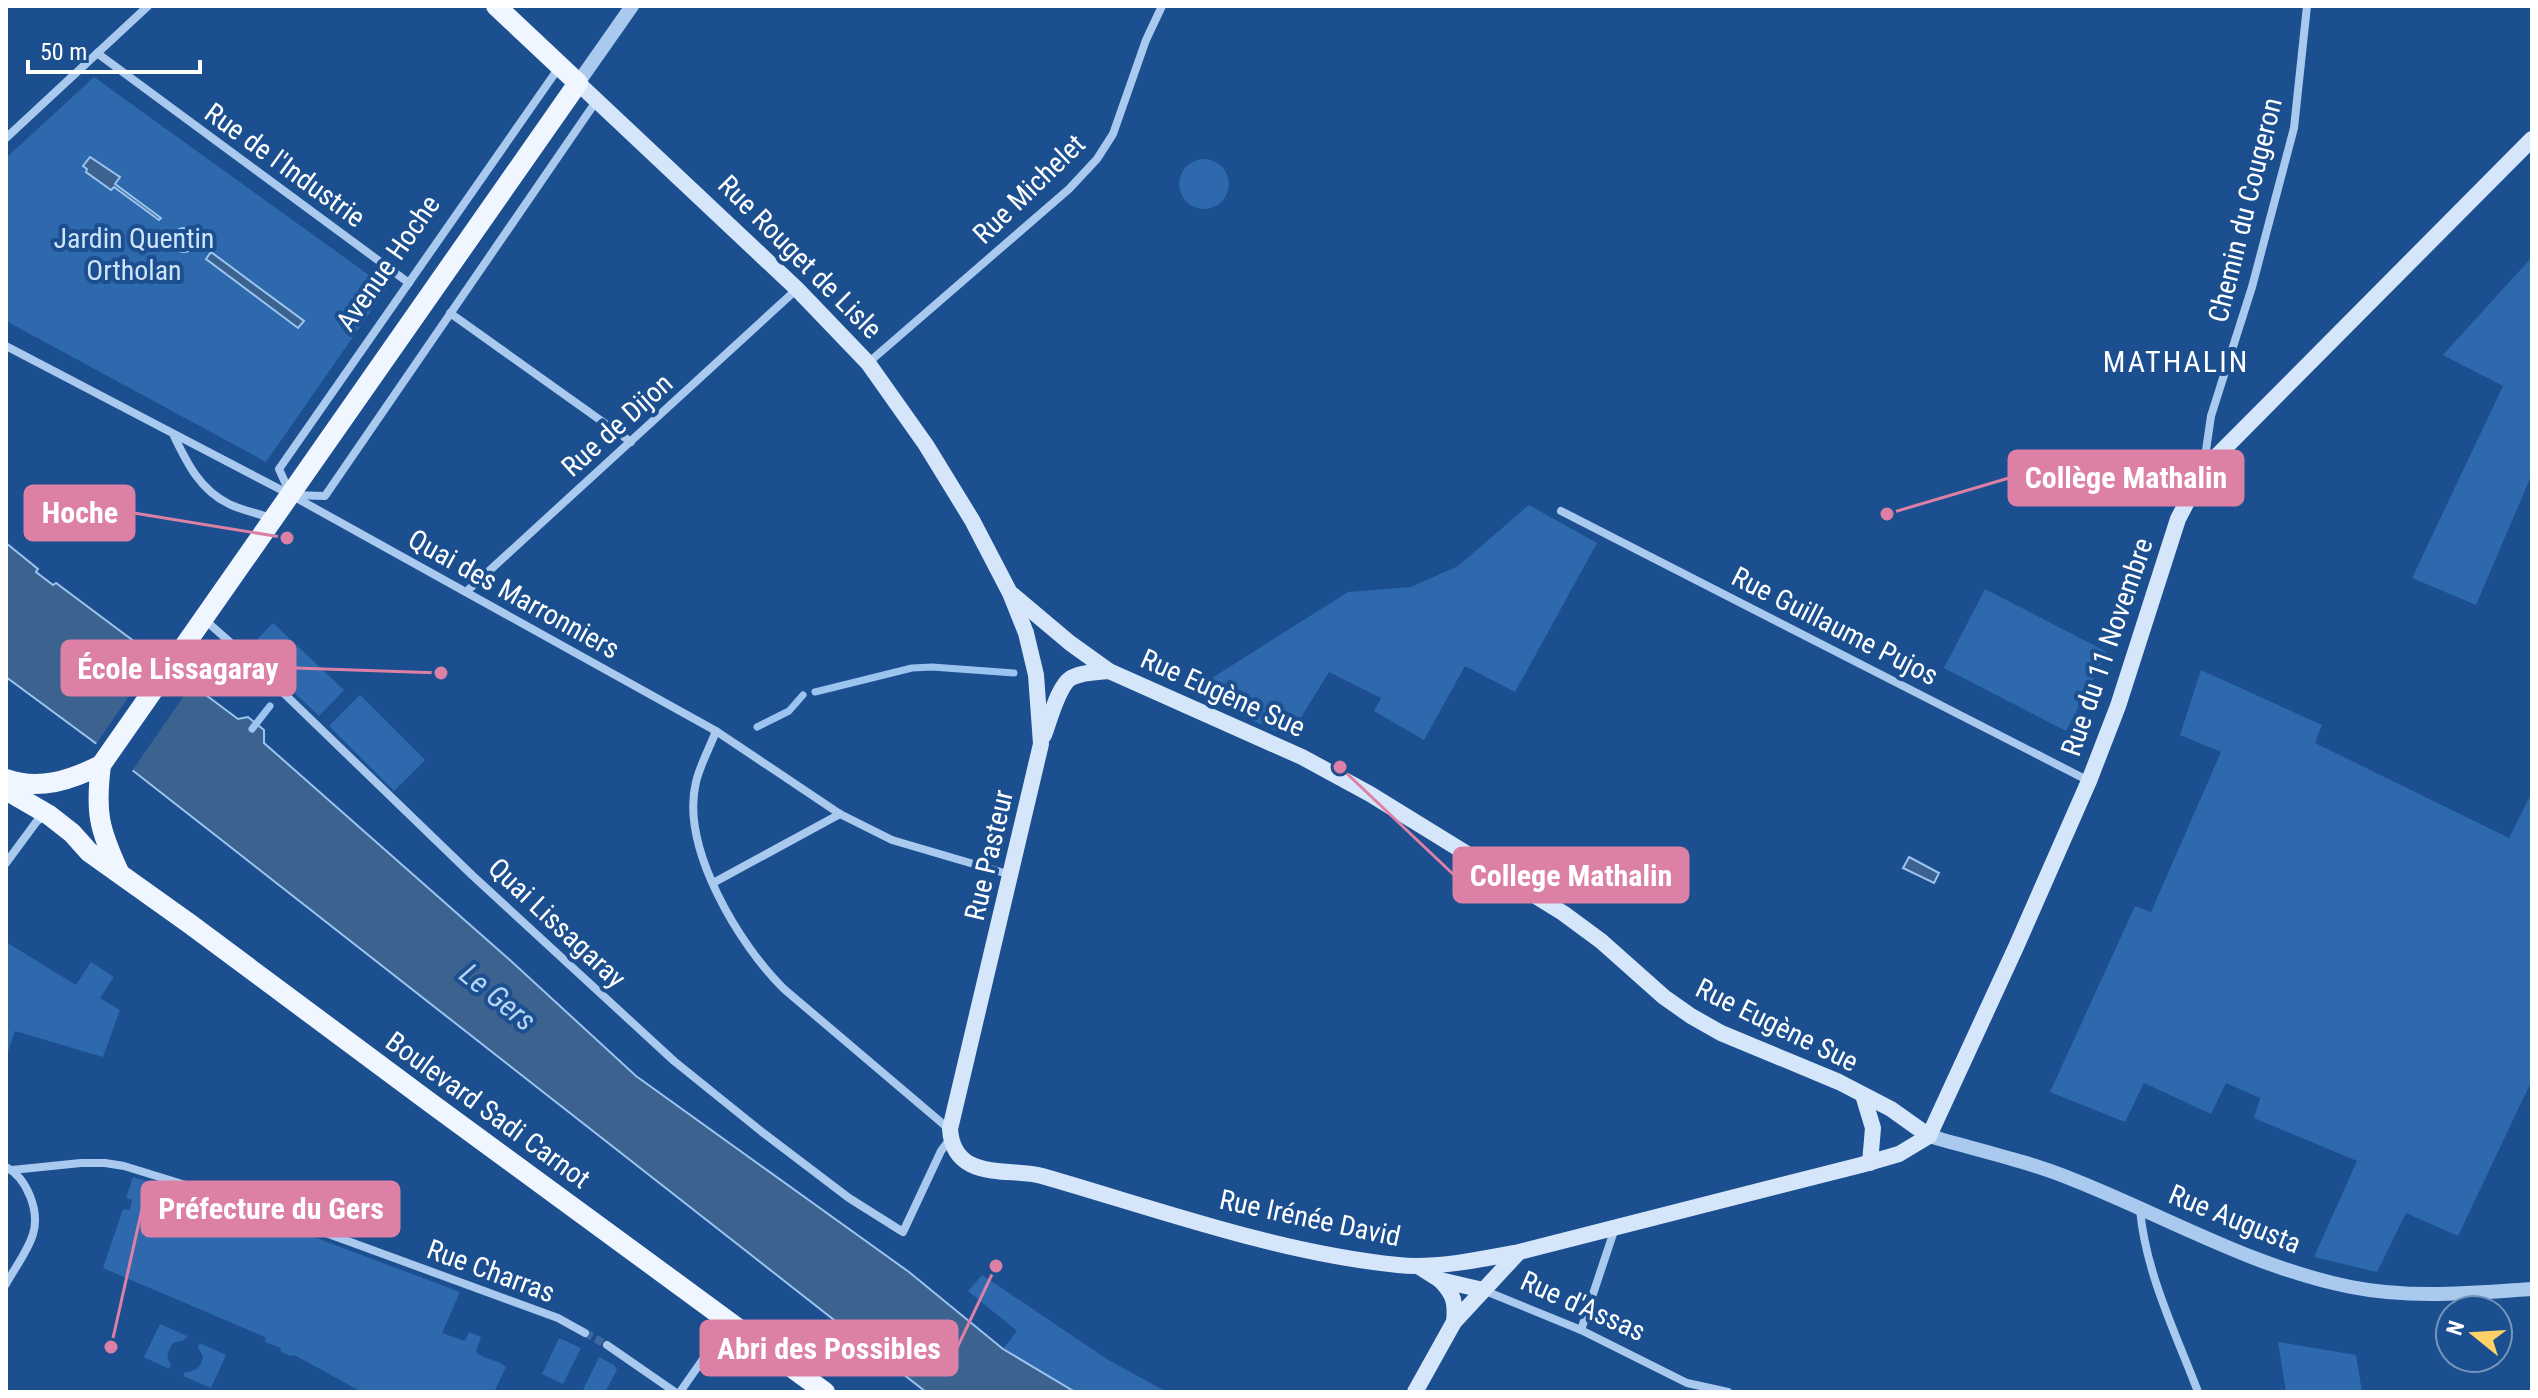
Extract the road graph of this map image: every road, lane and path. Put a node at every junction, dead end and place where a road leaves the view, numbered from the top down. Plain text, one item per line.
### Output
1 (148, 6) edge
2 (496, 6) edge
3 (632, 6) edge
4 (1162, 6) edge
5 (2307, 6) edge
6 (97, 53) junction
7 (560, 66) junction
8 (578, 83) junction
9 (597, 100) junction
10 (6, 138) edge
11 (2532, 139) edge
12 (409, 283) junction
13 (797, 289) junction
14 (450, 313) junction
15 (6, 346) edge
16 (868, 363) junction
17 (174, 435) junction
18 (631, 442) junction
19 (2204, 469) junction
20 (291, 495) junction
21 (1561, 511) dead end
22 (274, 519) junction
23 (466, 592) junction
24 (1010, 593) junction
25 (202, 624) junction
26 (1109, 671) junction
27 (716, 731) junction
28 (1041, 744) junction
29 (101, 765) junction
30 (6, 779) edge
31 (2089, 781) junction
32 (6, 790) edge
33 (840, 814) junction
34 (49, 815) junction
35 (6, 863) edge
36 (119, 872) junction
37 (1011, 875) junction
38 (713, 883) junction
39 (1863, 1095) junction
40 (950, 1134) junction
41 (1929, 1136) junction
42 (1870, 1163) junction
43 (9, 1169) edge
44 (2140, 1209) junction
45 (1615, 1227) junction
46 (1519, 1252) junction
47 (1418, 1266) junction
48 (1440, 1280) junction
49 (6, 1284) edge
50 (2532, 1289) edge
51 (1483, 1290) junction
52 (729, 1321) junction
53 (1454, 1322) junction
54 (1581, 1330) junction
55 (585, 1333) tunnel mouth
56 (607, 1345) tunnel mouth
57 (1685, 1388) edge
58 (678, 1392) edge
59 (825, 1392) edge
60 (1415, 1392) edge
61 (1728, 1392) edge
62 (2198, 1392) edge

1 - 6 street
2 - 7 main road, Rue Rouget de Lisle
3 - 8 street
4 - 16 street, Rue Michelet
5 - 19 street, Chemin du Cougeron
6 - 10 street
6 - 12 street, Rue de l'Industrie
7 - 8 main road, Rue Rouget de Lisle
7 - 12 street, Avenue Hoche
8 - 9 main road, Rue Rouget de Lisle
8 - 20 main road, Avenue Hoche
9 - 13 main road, Rue Rouget de Lisle
9 - 14 street
11 - 19 main road, Rue du 11 Novembre
12 - 20 street, Avenue Hoche
13 - 16 main road, Rue Rouget de Lisle
13 - 18 street, Rue de Dijon
14 - 18 street
14 - 20 street
15 - 17 street, Quai des Marronniers
16 - 24 main road, Rue Rouget de Lisle
17 - 20 street, Quai des Marronniers
17 - 22 street
18 - 23 street, Rue de Dijon
19 - 31 main road, Rue du 11 Novembre
20 - 22 main road, Avenue Hoche
20 - 23 street, Quai des Marronniers
21 - 31 street, Rue Guillaume Pujos
22 - 25 main road, Avenue Hoche
23 - 27 street, Quai des Marronniers
24 - 26 main road, Rue Eugène Sue
24 - 28 main road, Rue Pasteur
25 - 29 main road, Avenue Hoche
25 - 40 street, Quai Lissagaray
26 - 28 main road, Rue Eugène Sue
26 - 39 main road, Rue Eugène Sue
27 - 33 street, Quai des Marronniers
27 - 38 street
28 - 37 main road, Rue Pasteur
29 - 30 main road
29 - 36 main road, Boulevard Sadi Carnot
31 - 41 main road, Rue du 11 Novembre
32 - 34 main road, Boulevard Sadi Carnot
33 - 37 street, Quai des Marronniers
33 - 38 street
34 - 35 street
34 - 36 main road, Boulevard Sadi Carnot
36 - 52 main road, Boulevard Sadi Carnot
37 - 40 main road, Rue Pasteur
38 - 40 street
39 - 41 main road, Rue Eugène Sue
39 - 42 main road
40 - 47 main road, Rue Irénée David
41 - 42 main road, Rue Irénée David
41 - 44 street, Rue Augusta
42 - 45 main road, Rue Irénée David
43 - 49 street
43 - 55 street, Rue Charras
44 - 50 street, Rue Augusta
44 - 62 street
45 - 46 main road, Rue Irénée David
45 - 54 street
46 - 47 main road, Rue Irénée David
46 - 51 main road
47 - 48 main road, Rue d'Assas
48 - 51 main road, Rue d'Assas
48 - 53 main road
51 - 53 main road
51 - 54 street, Rue d'Assas
52 - 58 street
52 - 59 main road, Boulevard Sadi Carnot
53 - 60 main road
54 - 57 street, Rue d'Assas
56 - 58 street
57 - 61 street, Rue d'Assas

